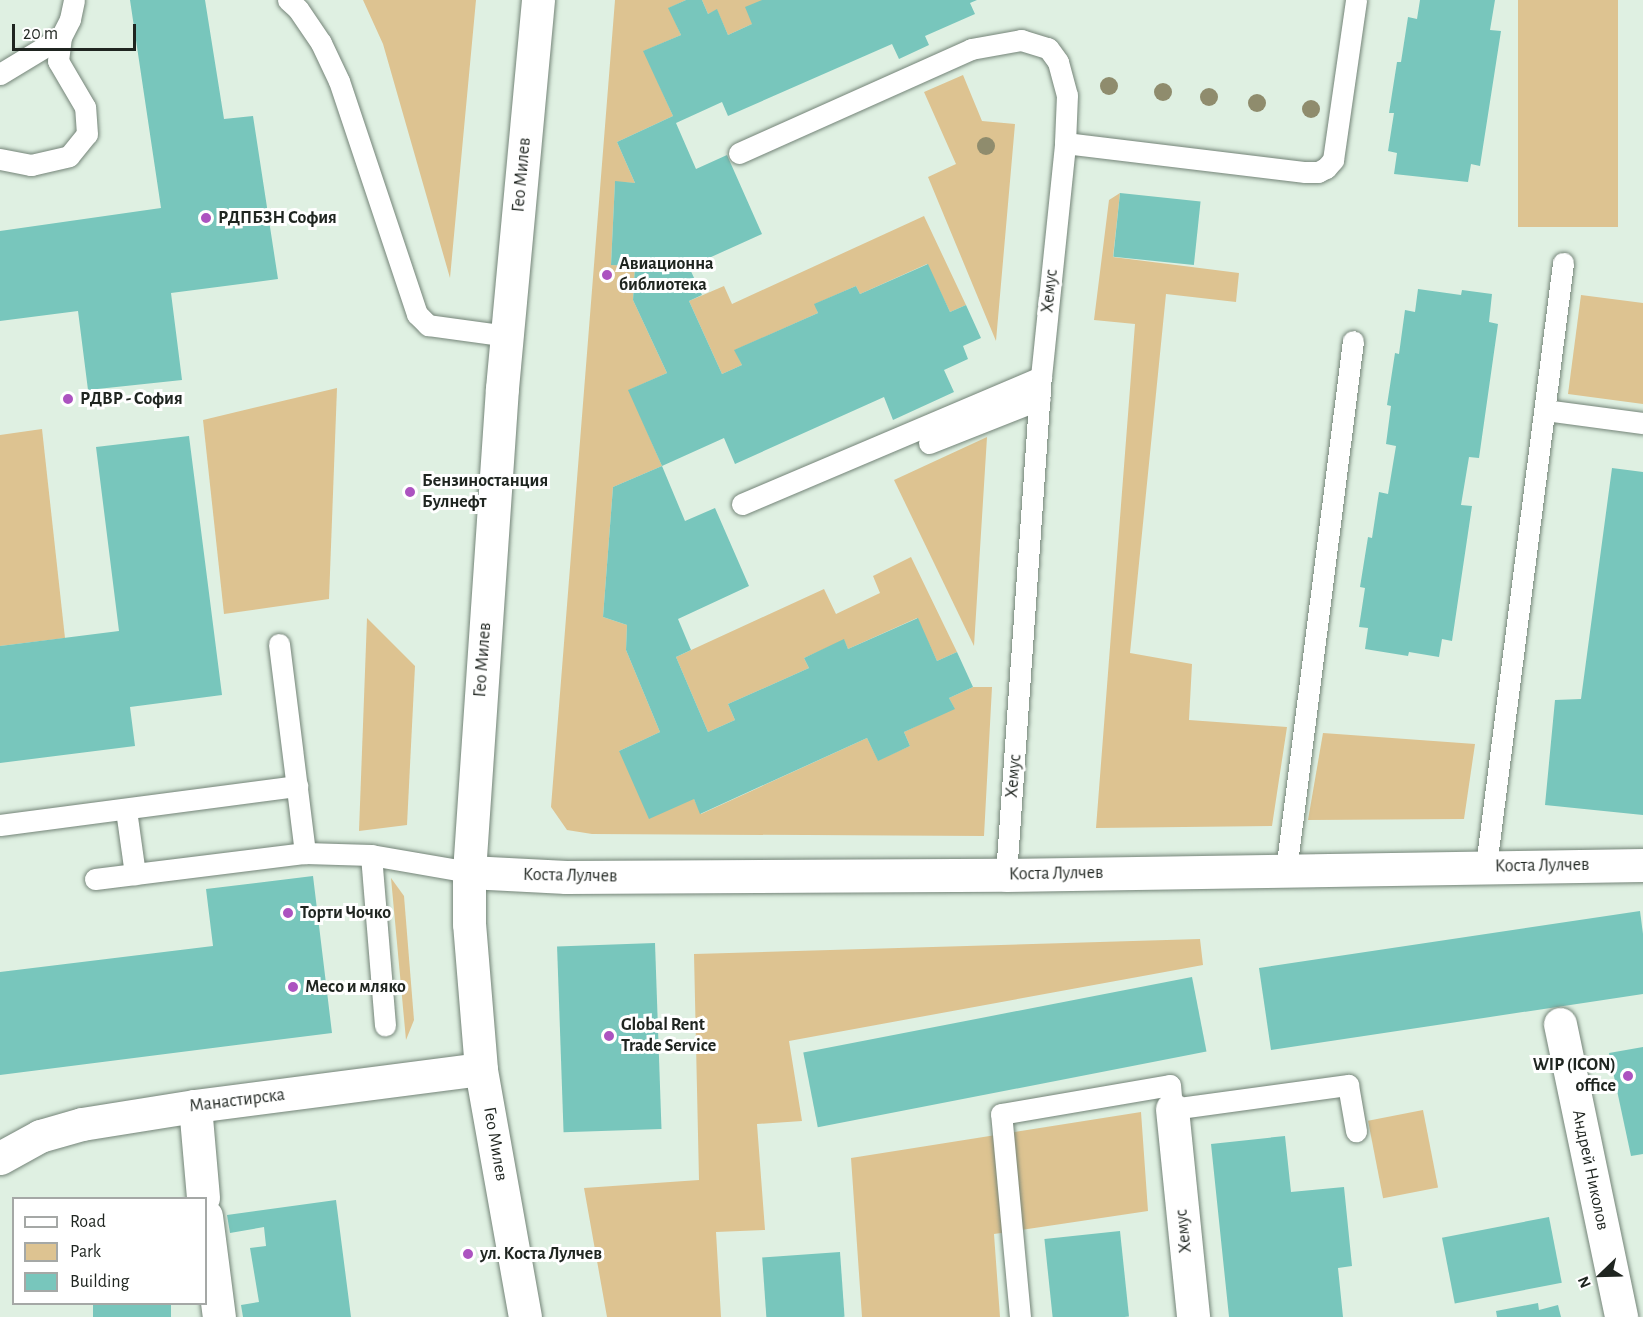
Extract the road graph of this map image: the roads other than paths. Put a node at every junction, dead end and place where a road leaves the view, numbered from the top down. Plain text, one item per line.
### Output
1 (74, 0) edge
2 (288, 0) edge
3 (538, 0) edge
4 (1356, 0) edge
5 (61, 37) junction
6 (0, 74) edge
7 (1065, 143) junction
8 (739, 153) dead end
9 (0, 159) edge
10 (1563, 263) dead end
11 (507, 336) junction
12 (1353, 341) dead end
13 (1041, 377) junction
14 (1040, 399) junction
15 (1545, 410) junction
16 (1643, 423) edge
17 (929, 443) dead end
18 (742, 504) dead end
19 (279, 644) dead end
20 (297, 786) junction
21 (126, 810) junction
22 (0, 825) edge
23 (305, 853) junction
24 (371, 855) junction
25 (1643, 865) edge
26 (1486, 866) junction
27 (1286, 871) junction
28 (469, 872) junction
29 (135, 874) junction
30 (1006, 875) junction
31 (95, 879) dead end
32 (1560, 1024) dead end
33 (385, 1025) dead end
34 (481, 1069) junction
35 (195, 1106) junction
36 (1172, 1109) junction
37 (1356, 1131) dead end
38 (0, 1158) edge
39 (203, 1197) edge
40 (207, 1224) edge
41 (219, 1317) edge
42 (525, 1317) edge
43 (1020, 1317) edge
44 (1193, 1317) edge
45 (1621, 1317) edge

1 - 5 lane
2 - 11 lane
3 - 11 street, Гео Милев
4 - 7 lane
5 - 6 lane
5 - 9 lane
7 - 8 lane, Хемус
7 - 13 lane, Хемус
10 - 15 lane
11 - 28 street, Гео Милев
12 - 27 lane
13 - 14 lane, Хемус
13 - 18 lane
14 - 17 lane
14 - 30 lane, Хемус
15 - 16 lane
15 - 26 lane
19 - 20 lane
20 - 21 lane
20 - 23 lane
21 - 22 lane
21 - 29 lane
23 - 24 lane
23 - 29 lane
24 - 28 lane
24 - 33 lane
25 - 26 street, Коста Лулчев
26 - 27 street, Коста Лулчев
27 - 30 street, Коста Лулчев
28 - 30 street, Коста Лулчев
28 - 34 street, Гео Милев
29 - 31 lane
32 - 45 street, Андрей Николов
34 - 35 street, Манастирска
34 - 42 street, Гео Милев
35 - 38 street, Манастирска
35 - 39 street
36 - 37 lane
36 - 43 lane
36 - 44 street, Хемус
40 - 41 street

